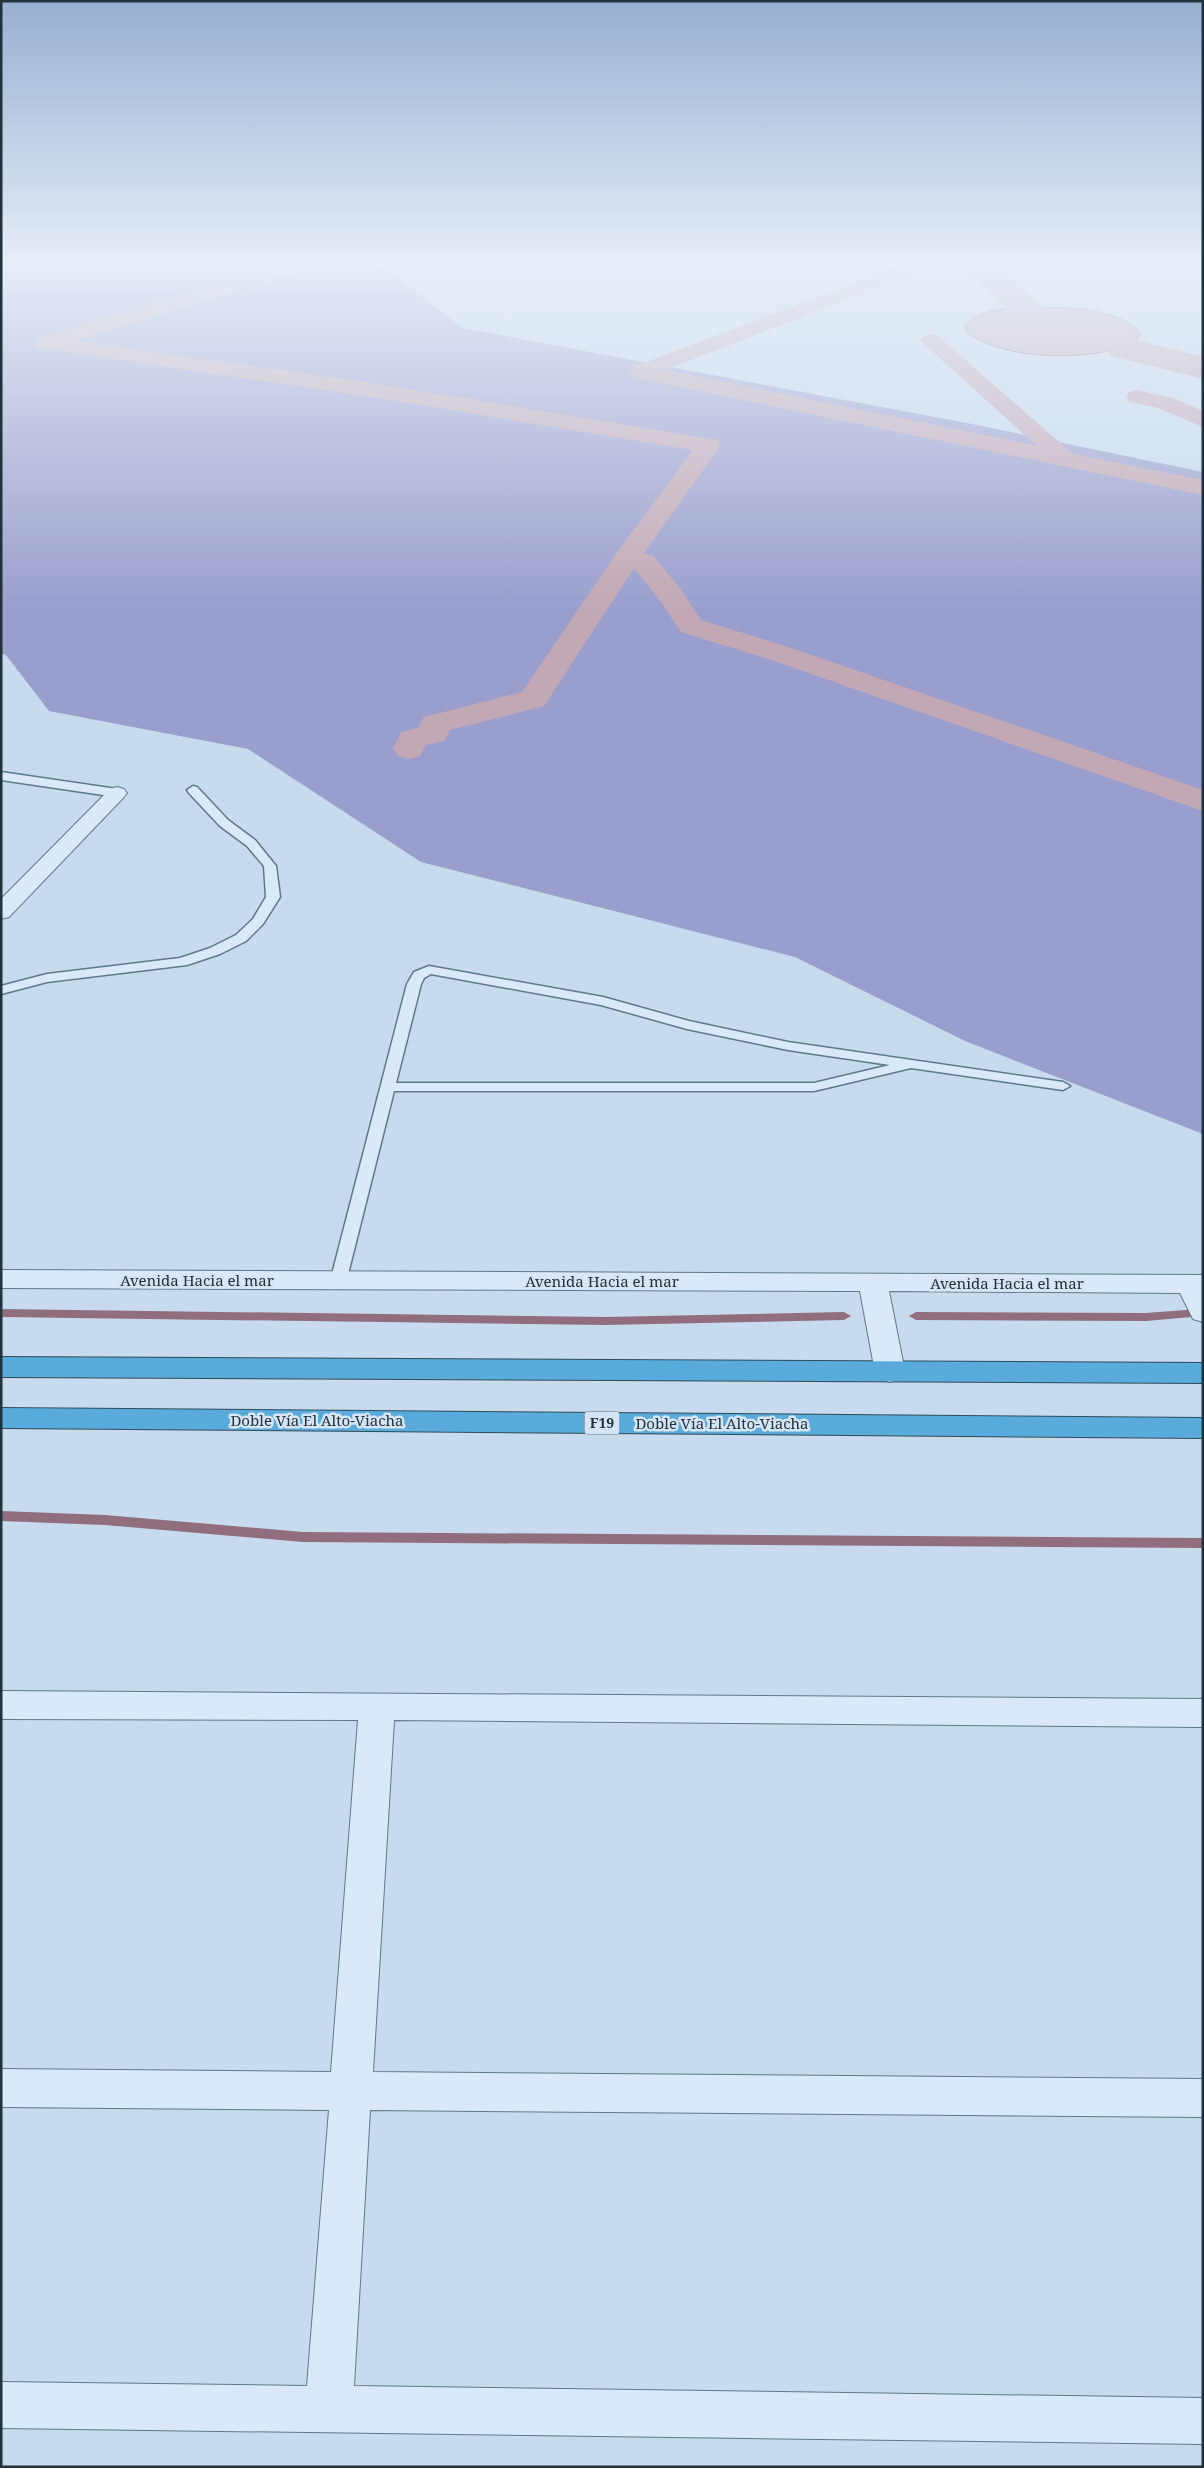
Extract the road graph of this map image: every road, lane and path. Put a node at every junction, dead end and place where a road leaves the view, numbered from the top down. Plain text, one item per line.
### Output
1 (1, 776) edge
2 (193, 790) dead end
3 (117, 793) joint
4 (1, 912) edge
5 (1, 990) edge
6 (913, 1064) junction
7 (1063, 1086) dead end
8 (389, 1087) junction
9 (1, 1279) edge
10 (338, 1282) junction
11 (873, 1283) junction
12 (1197, 1284) edge
13 (1203, 1313) edge
14 (1, 1367) edge
15 (890, 1372) junction
16 (1203, 1373) edge
17 (1, 1418) edge
18 (1203, 1428) edge
19 (1, 1706) edge
20 (377, 1706) junction
21 (1203, 1713) edge
22 (1, 2088) edge
23 (351, 2090) junction
24 (1203, 2098) edge
25 (1, 2405) edge
26 (329, 2409) junction
27 (1203, 2421) edge

1 - 3 lane
2 - 5 lane
3 - 4 street
6 - 7 lane
6 - 8 lane
6 - 8 lane
8 - 10 lane
9 - 10 street, Avenida Hacia el mar
10 - 11 street, Avenida Hacia el mar
11 - 12 street, Avenida Hacia el mar
11 - 15 street
12 - 13 street
14 - 15 highway
15 - 16 highway
17 - 18 highway, Doble Vía El Alto-Viacha / F19
19 - 20 street
20 - 21 street
20 - 23 street
22 - 23 street
23 - 24 street
23 - 26 street
25 - 26 street
26 - 27 street

